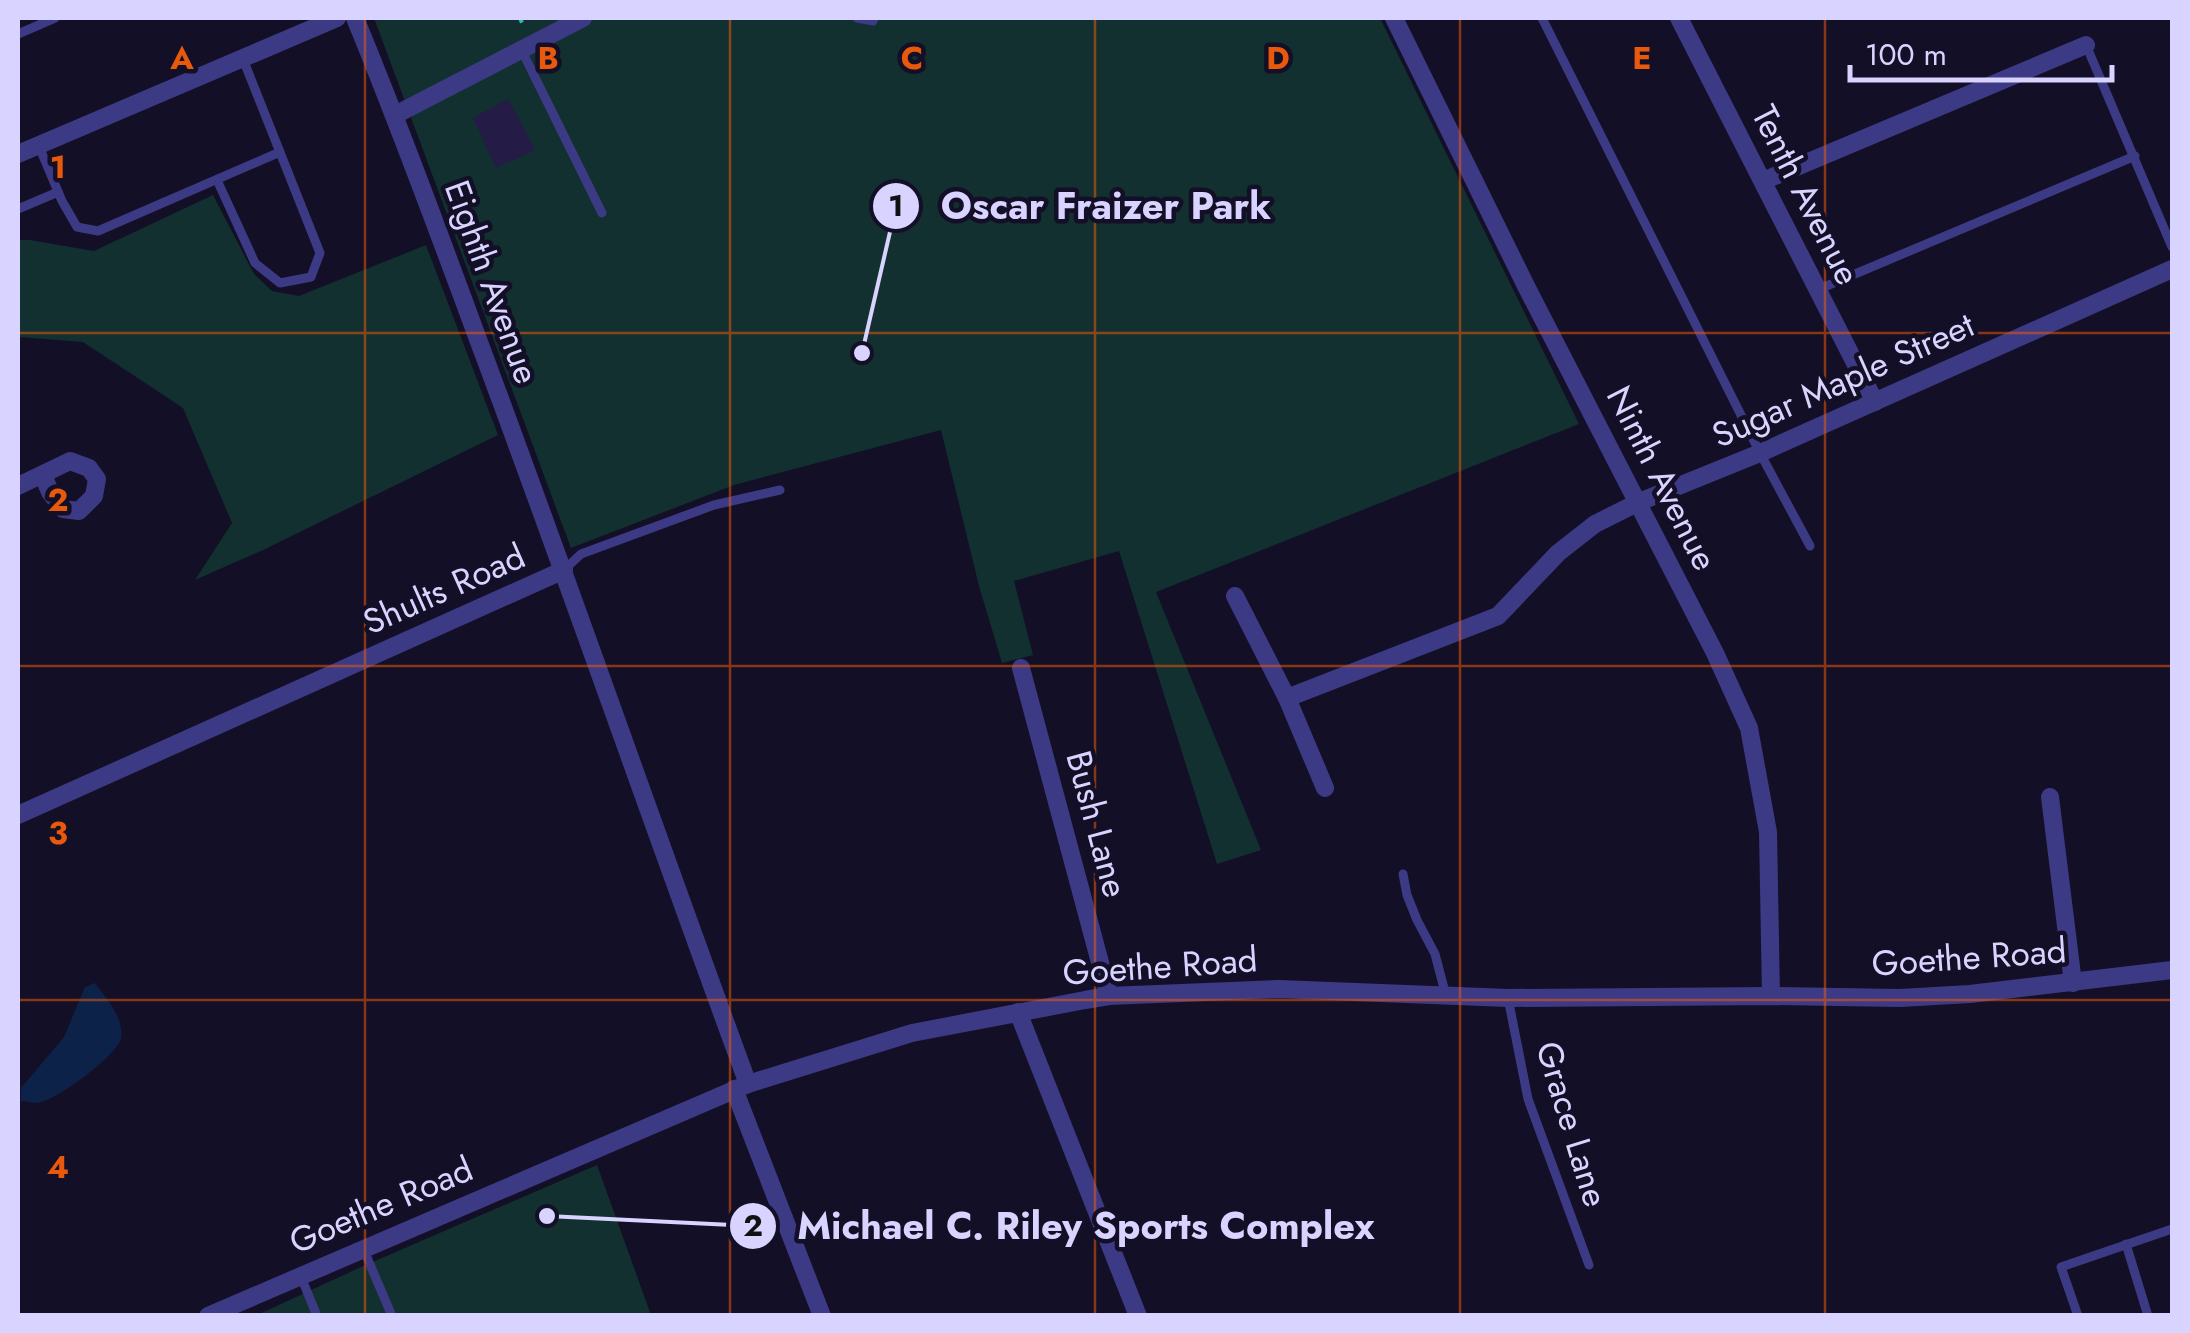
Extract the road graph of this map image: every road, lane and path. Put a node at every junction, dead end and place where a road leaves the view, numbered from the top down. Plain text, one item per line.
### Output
1 (55, 18) edge
2 (337, 18) edge
3 (355, 18) edge
4 (583, 18) edge
5 (857, 18) edge
6 (874, 18) edge
7 (1394, 18) edge
8 (1542, 18) edge
9 (1679, 18) edge
10 (18, 34) edge
11 (2086, 45) joint
12 (521, 49) junction
13 (242, 56) junction
14 (396, 115) junction
15 (38, 144) junction
16 (280, 152) junction
17 (18, 154) edge
18 (2134, 156) junction
19 (216, 180) junction
20 (1762, 181) junction
21 (58, 192) junction
22 (18, 210) edge
23 (602, 213) dead end
24 (2172, 247) edge
25 (2172, 269) edge
26 (1817, 290) junction
27 (1875, 402) junction
28 (1760, 453) junction
29 (43, 474) dead end
30 (18, 486) edge
31 (780, 490) dead end
32 (1639, 502) junction
33 (1810, 546) dead end
34 (564, 570) junction
35 (1236, 596) dead end
36 (1021, 668) dead end
37 (1287, 698) junction
38 (1325, 788) dead end
39 (2050, 797) dead end
40 (18, 815) edge
41 (1403, 874) dead end
42 (2172, 970) edge
43 (2073, 983) junction
44 (1110, 996) junction
45 (1446, 996) junction
46 (1771, 996) junction
47 (1508, 998) junction
48 (1018, 1012) junction
49 (741, 1087) junction
50 (2172, 1229) edge
51 (2126, 1244) junction
52 (363, 1248) junction
53 (1589, 1265) dead end
54 (300, 1276) junction
55 (208, 1316) edge
56 (317, 1316) edge
57 (392, 1316) edge
58 (822, 1316) edge
59 (1138, 1316) edge
60 (2078, 1316) edge
61 (2148, 1316) edge

1 - 10 lane
2 - 13 street
3 - 14 street, Eighth Avenue
4 - 12 street
5 - 6 lane
7 - 32 street, Ninth Avenue
8 - 28 lane
9 - 20 street, Tenth Avenue
11 - 18 lane
11 - 20 street
12 - 14 street
12 - 23 lane
13 - 15 street
13 - 16 lane
14 - 34 street, Eighth Avenue
15 - 17 street
15 - 21 lane
16 - 19 lane
16 - 19 lane
18 - 24 lane
18 - 26 lane
19 - 21 lane
20 - 26 street, Tenth Avenue
21 - 22 lane
25 - 27 street, Sugar Maple Street
26 - 27 street, Tenth Avenue
27 - 28 street, Sugar Maple Street
28 - 32 street, Sugar Maple Street
28 - 33 lane
29 - 30 street
31 - 34 lane
32 - 37 street, Sugar Maple Street
32 - 46 street, Ninth Avenue
34 - 40 street, Shults Road
34 - 49 street, Shults Road
35 - 37 street
36 - 44 street, Bush Lane
37 - 38 street
39 - 43 street
41 - 45 lane
42 - 43 street, Goethe Road
43 - 46 street, Goethe Road
44 - 45 street, Goethe Road
44 - 48 street, Goethe Road
45 - 47 street, Goethe Road
46 - 47 street, Goethe Road
47 - 53 lane, Grace Lane
48 - 49 street, Goethe Road
48 - 59 street
49 - 52 street, Goethe Road
49 - 58 street, Shults Road
50 - 51 lane
51 - 60 lane
51 - 61 lane
52 - 54 street, Goethe Road
52 - 57 lane
54 - 55 street, Goethe Road
54 - 56 lane

